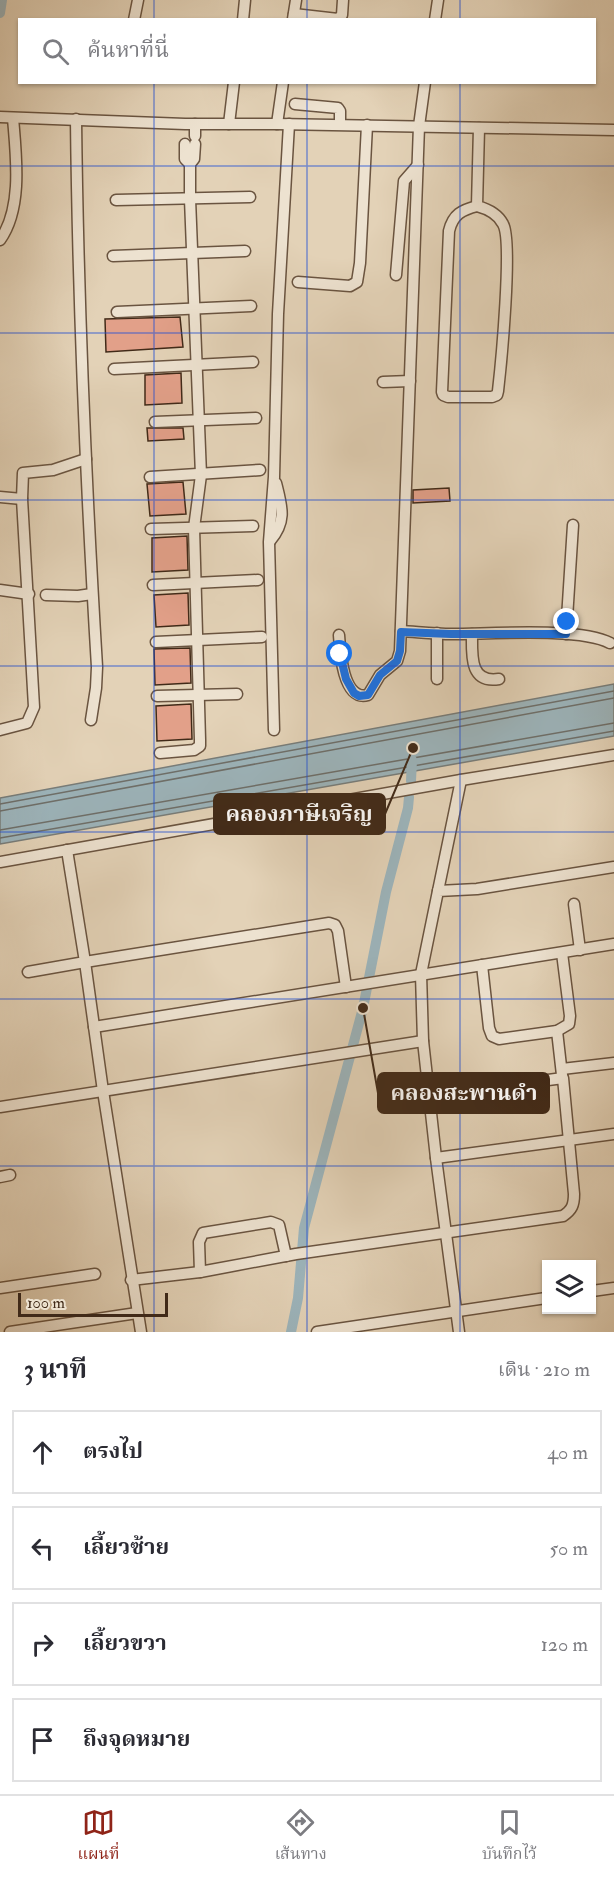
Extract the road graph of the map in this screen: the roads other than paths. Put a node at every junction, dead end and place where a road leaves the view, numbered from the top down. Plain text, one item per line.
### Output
1 (138, 0) edge
2 (245, 0) edge
3 (296, 0) edge
4 (343, 0) edge
5 (438, 0) edge
6 (293, 17) edge
7 (134, 18) edge
8 (243, 18) edge
9 (316, 18) edge
10 (339, 18) edge
11 (435, 18) edge
12 (234, 84) edge
13 (283, 84) edge
14 (425, 84) edge
15 (295, 104) dead end
16 (0, 117) edge
17 (13, 118) junction
18 (76, 119) junction
19 (277, 123) junction
20 (190, 124) junction
21 (229, 124) junction
22 (290, 124) junction
23 (340, 124) junction
24 (367, 125) junction
25 (419, 126) junction
26 (479, 128) junction
27 (614, 130) edge
28 (418, 165) junction
29 (250, 198) dead end
30 (190, 199) junction
31 (116, 200) dead end
32 (477, 206) junction
33 (0, 240) edge
34 (245, 251) dead end
35 (193, 254) junction
36 (113, 256) dead end
37 (396, 275) dead end
38 (298, 282) dead end
39 (251, 306) dead end
40 (195, 309) junction
41 (117, 312) dead end
42 (253, 362) dead end
43 (196, 364) junction
44 (114, 369) dead end
45 (410, 381) junction
46 (383, 382) dead end
47 (256, 418) dead end
48 (198, 420) junction
49 (155, 422) dead end
50 (86, 459) junction
51 (260, 470) dead end
52 (201, 474) junction
53 (150, 477) dead end
54 (0, 497) edge
55 (22, 500) junction
56 (573, 525) dead end
57 (253, 526) dead end
58 (194, 528) junction
59 (151, 529) dead end
60 (258, 580) dead end
61 (196, 584) junction
62 (153, 585) dead end
63 (0, 590) edge
64 (28, 594) junction
65 (92, 594) junction
66 (46, 595) dead end
67 (401, 632) junction
68 (437, 633) junction
69 (472, 634) junction
70 (566, 634) junction
71 (339, 635) dead end
72 (262, 637) dead end
73 (197, 639) junction
74 (156, 642) dead end
75 (610, 643) dead end
76 (438, 679) dead end
77 (499, 679) dead end
78 (199, 694) junction
79 (237, 694) dead end
80 (157, 696) dead end
81 (91, 720) dead end
82 (0, 730) edge
83 (273, 730) dead end
84 (160, 753) dead end
85 (614, 755) edge
86 (460, 780) junction
87 (67, 850) junction
88 (0, 862) edge
89 (614, 867) edge
90 (438, 891) junction
91 (574, 904) dead end
92 (614, 944) edge
93 (580, 950) junction
94 (562, 953) junction
95 (86, 962) junction
96 (482, 966) junction
97 (28, 972) dead end
98 (421, 974) junction
99 (346, 987) junction
100 (94, 1027) junction
101 (557, 1031) junction
102 (423, 1041) junction
103 (614, 1063) edge
104 (562, 1074) junction
105 (103, 1091) junction
106 (429, 1096) junction
107 (0, 1107) edge
108 (614, 1134) edge
109 (570, 1140) junction
110 (436, 1158) junction
111 (445, 1232) junction
112 (291, 1255) junction
113 (200, 1272) junction
114 (95, 1274) dead end
115 (131, 1280) junction
116 (0, 1288) edge
117 (614, 1288) edge
118 (596, 1290) edge
119 (542, 1299) edge
120 (456, 1311) junction
121 (137, 1313) junction
122 (10, 1332) edge
123 (141, 1332) edge
124 (317, 1332) edge
125 (459, 1332) edge

1 - 7 street
2 - 8 street
3 - 6 street
4 - 10 street
5 - 11 street
6 - 9 street
12 - 21 street
13 - 19 street
14 - 25 street
15 - 23 street
16 - 17 street
17 - 18 street
17 - 33 street
18 - 20 street
18 - 50 street
19 - 21 street
19 - 22 street
20 - 21 street
20 - 30 street
22 - 23 street
22 - 83 street
23 - 24 street
24 - 25 street
24 - 38 street
25 - 26 street
25 - 28 street
26 - 27 street
26 - 32 street
28 - 37 street
28 - 45 street
29 - 30 street
30 - 31 street
30 - 35 street
32 - 32 street
34 - 35 street
35 - 36 street
35 - 40 street
39 - 40 street
40 - 41 street
40 - 43 street
42 - 43 street
43 - 44 street
43 - 48 street
45 - 46 street
45 - 67 street
47 - 48 street
48 - 49 street
48 - 52 street
50 - 55 street
50 - 65 street
51 - 52 street
52 - 53 street
52 - 58 street
54 - 55 street
55 - 64 street
56 - 70 street
57 - 58 street
58 - 59 street
58 - 61 street
60 - 61 street
61 - 62 street
61 - 73 street
63 - 64 street
64 - 82 street
65 - 66 street
65 - 81 street
67 - 68 street
67 - 71 street
68 - 69 street
68 - 76 street
69 - 70 street
69 - 77 street
70 - 75 street
72 - 73 street
73 - 74 street
73 - 78 street
78 - 79 street
78 - 80 street
78 - 84 street
85 - 86 street
86 - 87 street
86 - 90 street
87 - 88 street
87 - 95 street
89 - 90 street
90 - 98 street
91 - 93 street
92 - 93 street
93 - 94 street
94 - 96 street
94 - 101 street
95 - 97 street
95 - 99 street
95 - 100 street
96 - 98 street
96 - 101 street
98 - 99 street
98 - 102 street
99 - 100 street
100 - 105 street
101 - 104 street
102 - 105 street
102 - 106 street
103 - 104 street
104 - 106 street
104 - 109 street
105 - 107 street
105 - 115 street
106 - 110 street
108 - 109 street
109 - 110 street
109 - 111 street
110 - 111 street
111 - 112 street
111 - 120 street
112 - 113 street
112 - 113 street
113 - 115 street
114 - 116 street
115 - 121 street
117 - 118 street
119 - 120 street
120 - 124 street
120 - 125 street
121 - 122 street
121 - 123 street

